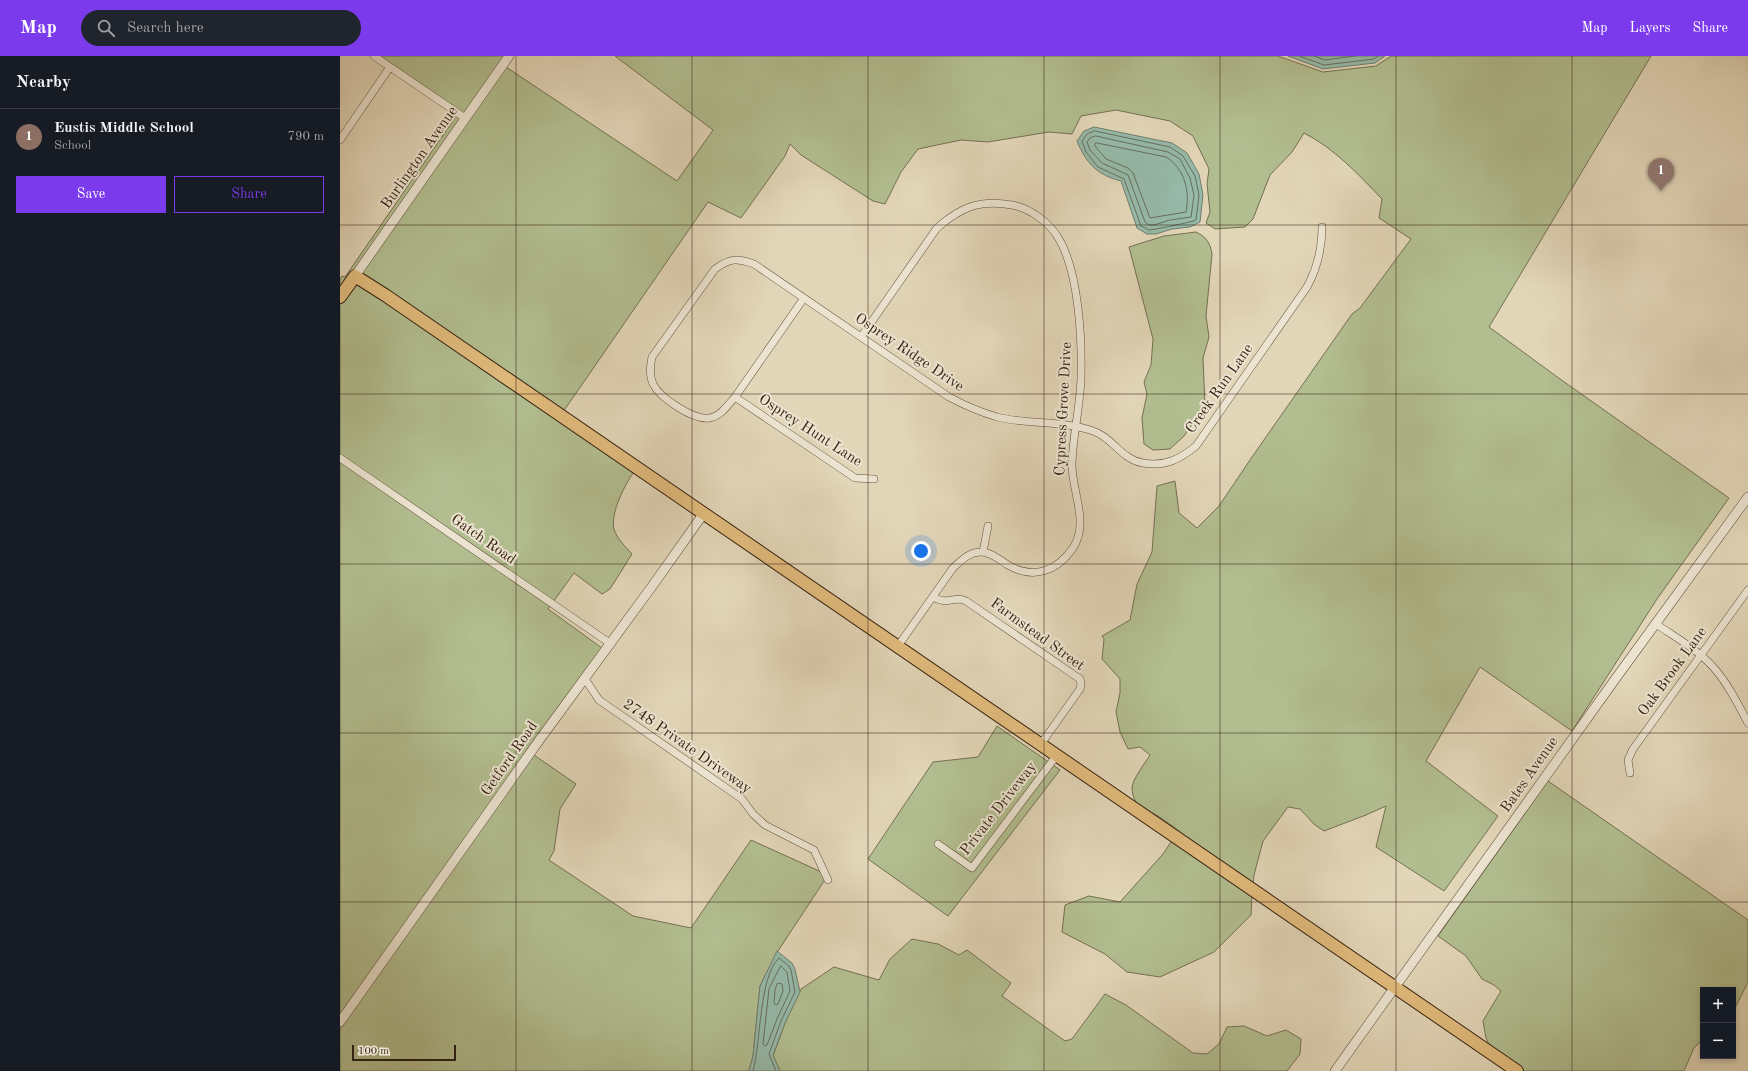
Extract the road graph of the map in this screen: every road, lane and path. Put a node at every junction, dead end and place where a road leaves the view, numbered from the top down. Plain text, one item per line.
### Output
1 (374, 56) edge
2 (509, 56) edge
3 (390, 66) junction
4 (465, 118) junction
5 (340, 140) edge
6 (1322, 227) dead end
7 (355, 276) junction
8 (340, 297) edge
9 (804, 298) junction
10 (861, 337) junction
11 (735, 397) junction
12 (1077, 427) junction
13 (340, 458) edge
14 (874, 479) dead end
15 (1748, 497) edge
16 (704, 513) junction
17 (988, 526) dead end
18 (983, 552) junction
19 (1748, 590) edge
20 (933, 597) junction
21 (1656, 624) junction
22 (610, 644) junction
23 (898, 646) junction
24 (1701, 656) junction
25 (585, 679) junction
26 (1747, 719) edge
27 (1041, 744) junction
28 (1057, 755) junction
29 (1630, 773) dead end
30 (938, 844) dead end
31 (828, 880) dead end
32 (1396, 987) junction
33 (340, 1022) edge
34 (1335, 1071) edge
35 (1517, 1071) edge

1 - 3 street
2 - 4 street, Burlington Avenue
3 - 4 street
3 - 5 street
4 - 7 street, Burlington Avenue
6 - 12 street, Creek Run Lane
7 - 8 main road
7 - 16 main road
9 - 10 street, Osprey Ridge Drive
9 - 11 street, Osprey Ridge Drive
9 - 11 street, Osprey Ridge Drive
10 - 12 street, Osprey Ridge Drive
10 - 12 street, Cypress Grove Drive
11 - 14 street, Osprey Hunt Lane
12 - 18 street, Cypress Grove Drive
13 - 22 street, Gatch Road
15 - 21 street, Bates Avenue
16 - 22 street, Getford Road
16 - 23 main road
17 - 18 street
18 - 20 street
19 - 24 street, Oak Brook Lane
20 - 23 street
20 - 27 street, Farmstead Street
21 - 24 street
21 - 32 street, Bates Avenue
22 - 25 street, Getford Road
23 - 27 main road
24 - 26 street
24 - 29 street, Oak Brook Lane
25 - 31 street, 2748 Private Driveway
25 - 33 street, Getford Road
27 - 28 main road
28 - 30 street, Private Driveway
28 - 32 main road
32 - 34 street, Bates Avenue
32 - 35 main road

